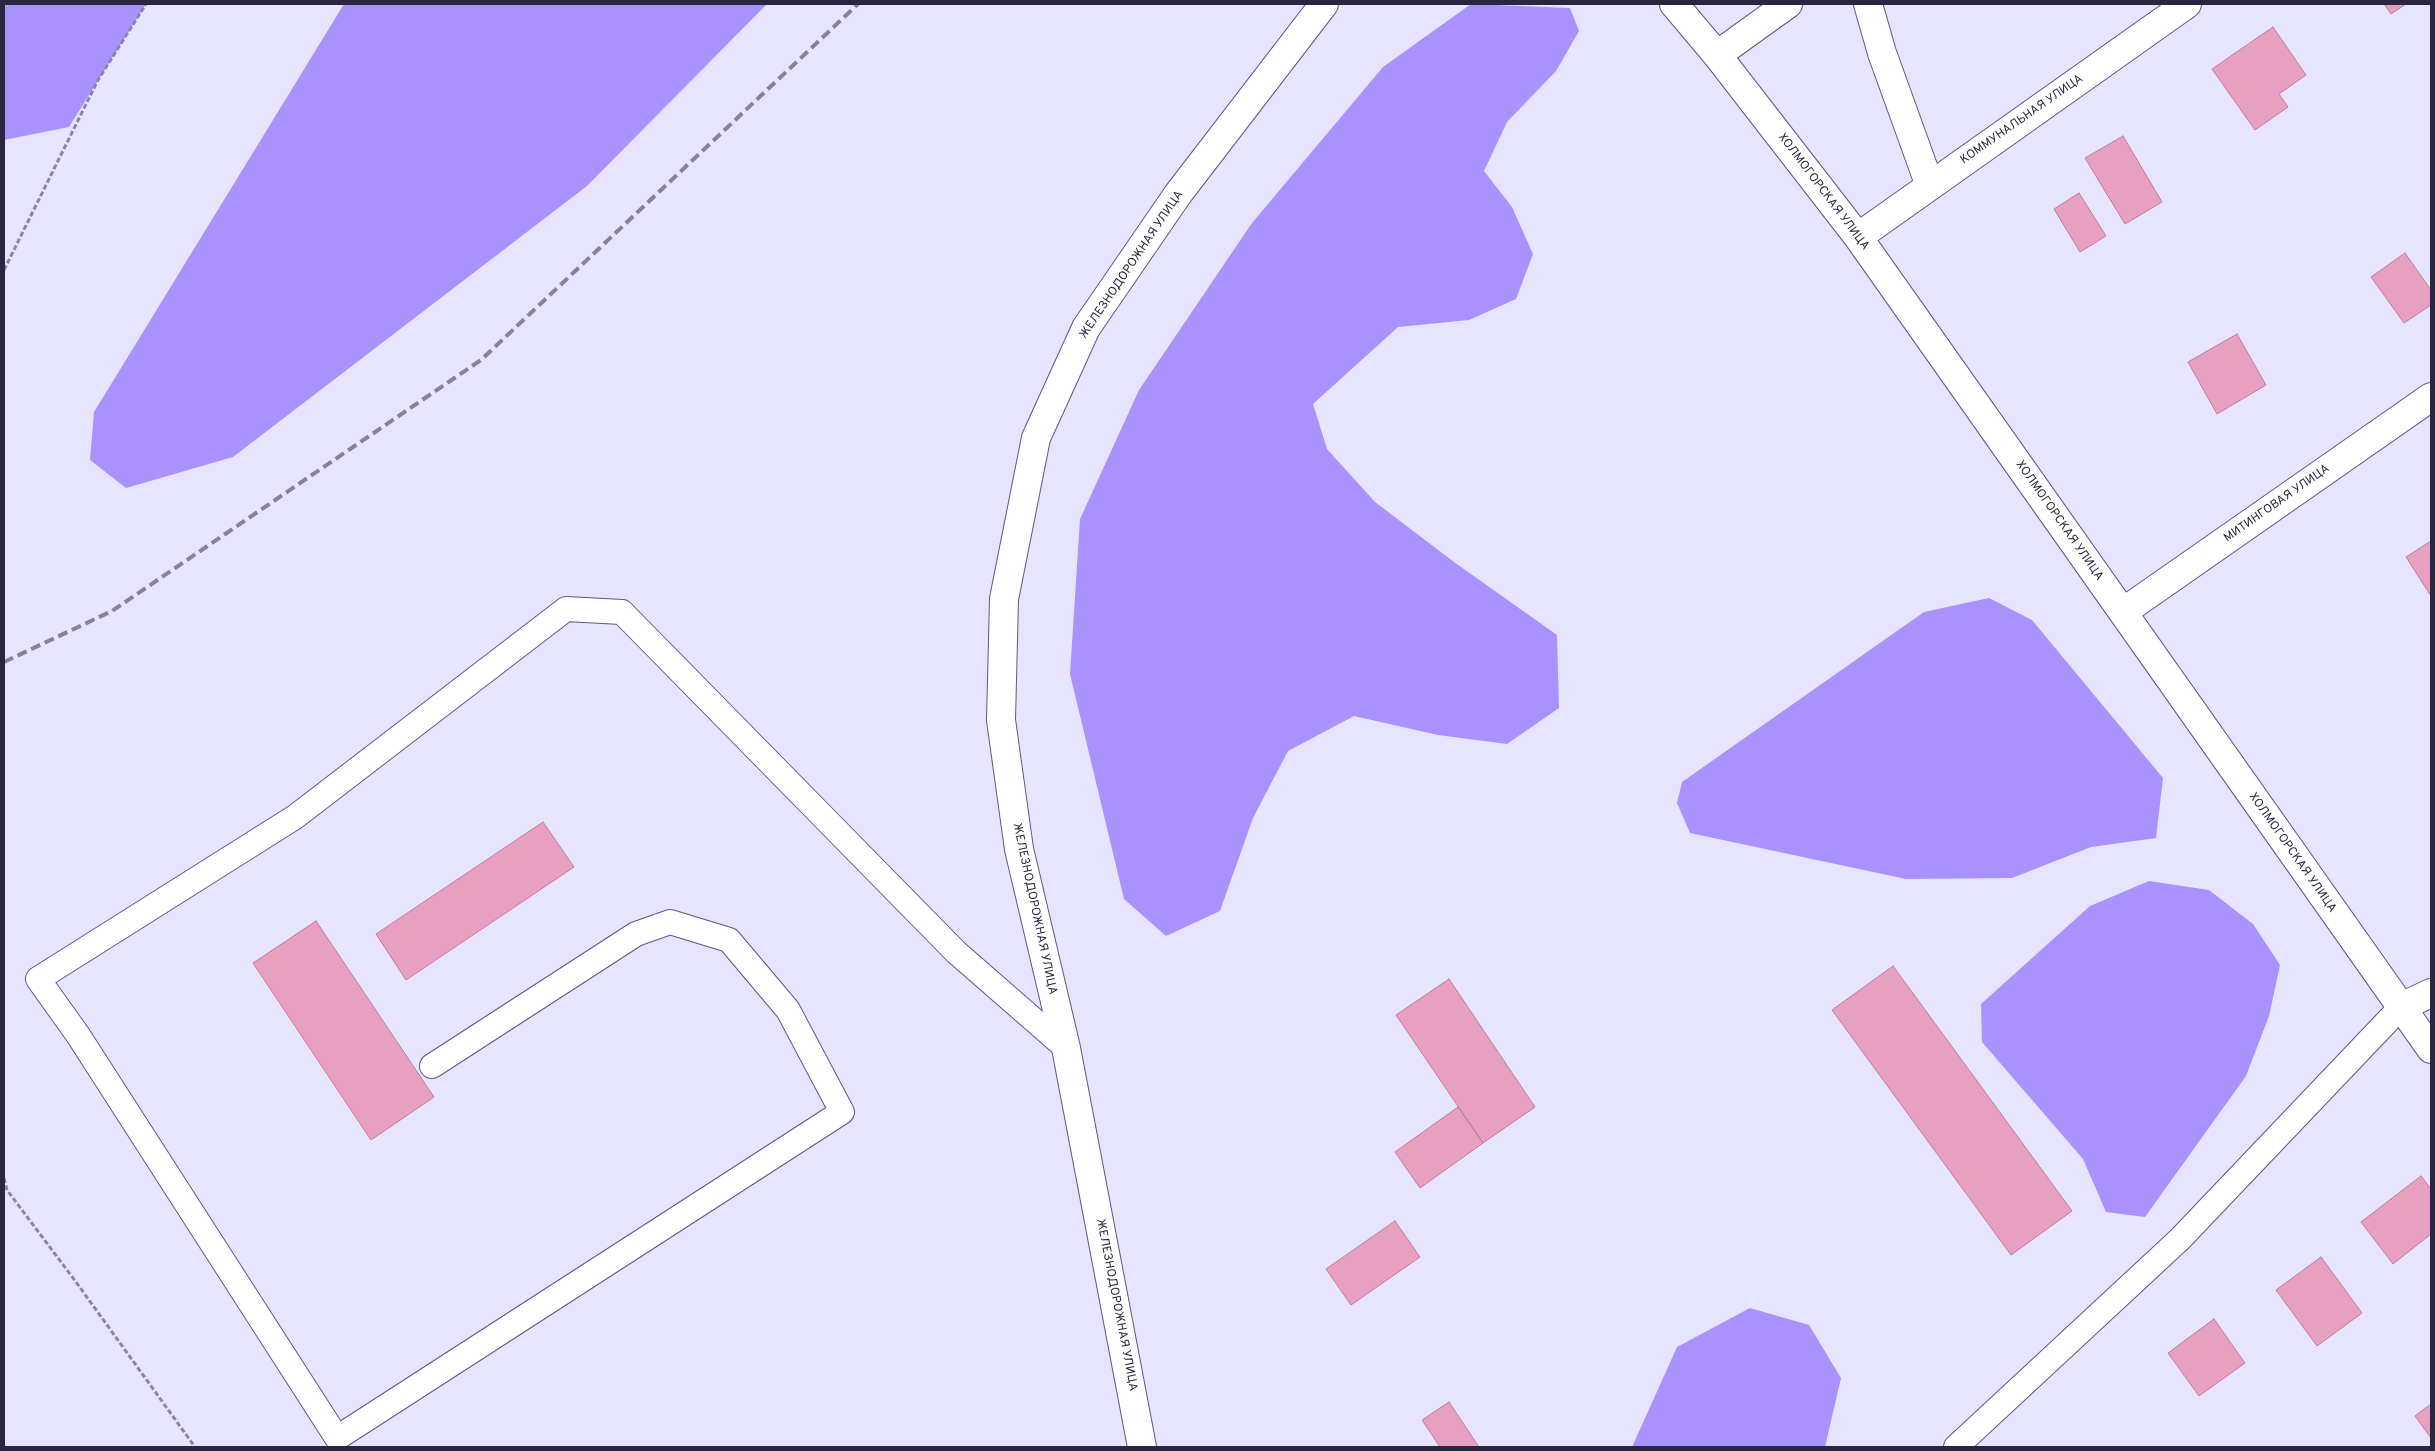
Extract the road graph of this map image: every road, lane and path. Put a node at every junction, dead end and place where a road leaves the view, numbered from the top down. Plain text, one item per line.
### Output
1 (146, 4) edge
2 (1324, 4) edge
3 (1674, 4) edge
4 (1788, 4) edge
5 (1868, 4) edge
6 (2187, 4) edge
7 (1717, 55) junction
8 (1930, 186) junction
9 (1858, 237) junction
10 (4, 270) edge
11 (2431, 397) edge
12 (2123, 612) junction
13 (2431, 993) edge
14 (2401, 1007) junction
15 (1066, 1048) junction
16 (2431, 1049) edge
17 (432, 1066) dead end
18 (4, 1178) edge
19 (195, 1447) edge
20 (1142, 1447) edge
21 (1956, 1447) edge

1 - 10 path
2 - 15 street, ЖЕЛЕЗНОДОРОЖНАЯ УЛИЦА
3 - 7 street, ХОЛМОГОРСКАЯ УЛИЦА
4 - 7 street
5 - 8 street
6 - 8 street, КОММУНАЛЬНАЯ УЛИЦА
7 - 9 street, ХОЛМОГОРСКАЯ УЛИЦА
8 - 9 street, КОММУНАЛЬНАЯ УЛИЦА
9 - 12 street, ХОЛМОГОРСКАЯ УЛИЦА
11 - 12 street, МИТИНГОВАЯ УЛИЦА
12 - 14 street, ХОЛМОГОРСКАЯ УЛИЦА
13 - 14 street
14 - 16 street, ХОЛМОГОРСКАЯ УЛИЦА
14 - 21 lane
15 - 17 lane
15 - 20 street, ЖЕЛЕЗНОДОРОЖНАЯ УЛИЦА
18 - 19 path

